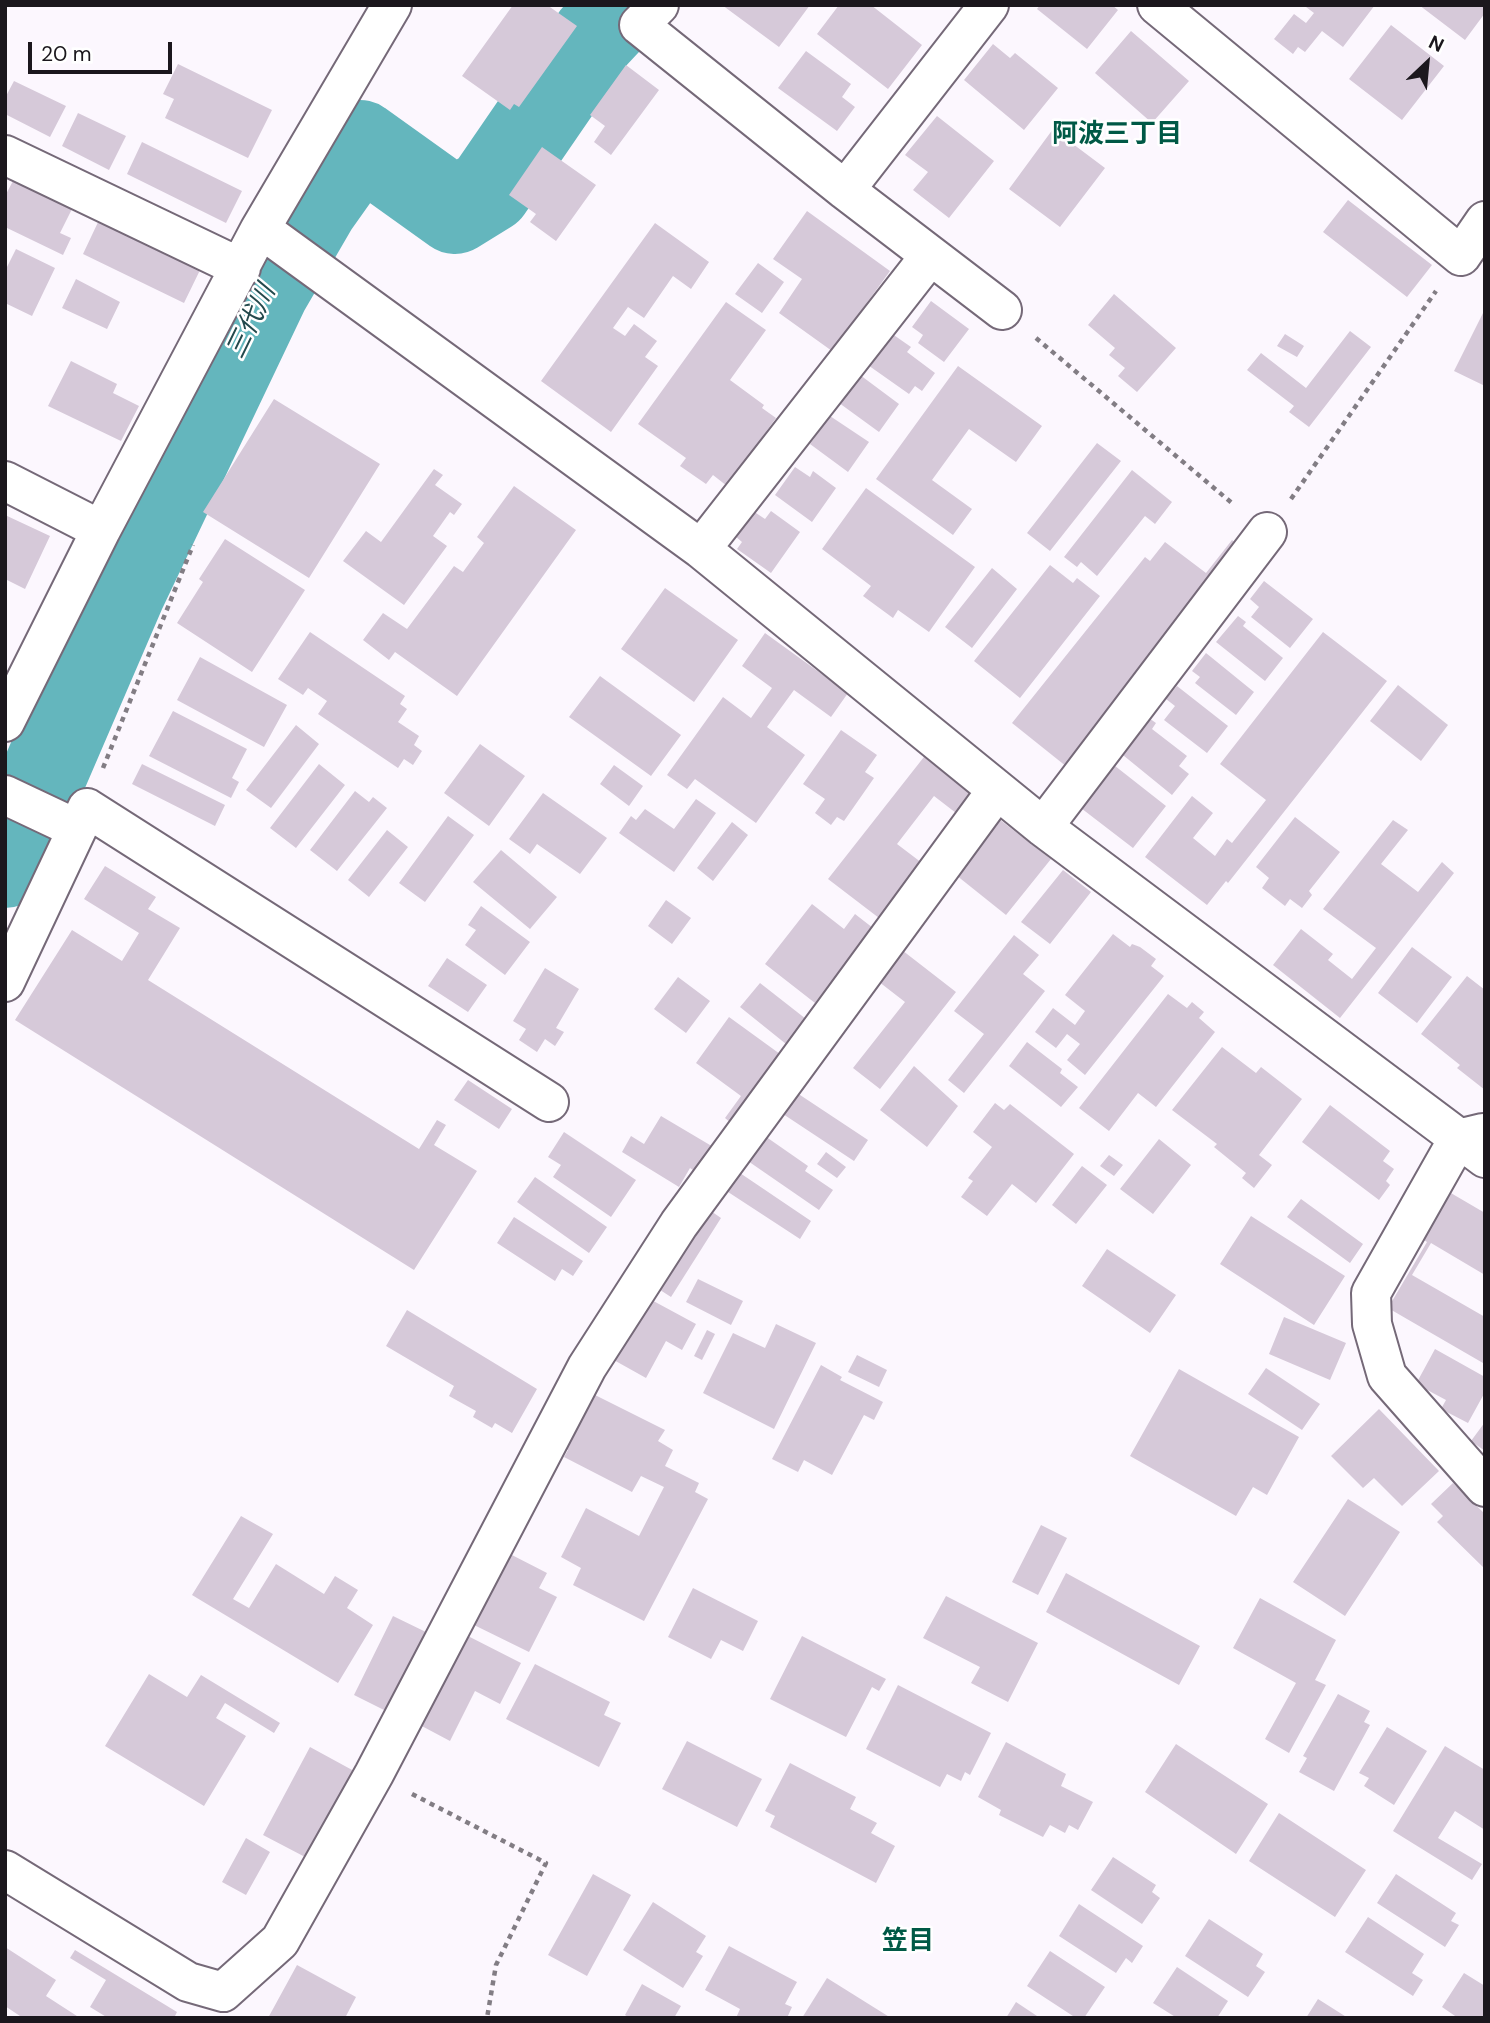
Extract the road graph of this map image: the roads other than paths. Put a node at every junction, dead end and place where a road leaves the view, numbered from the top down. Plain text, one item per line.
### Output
1 (392, 5) edge
2 (659, 5) edge
3 (989, 5) edge
4 (1157, 5) edge
5 (5, 155) edge
6 (845, 190) junction
7 (1485, 221) edge
8 (265, 234) junction
9 (930, 256) junction
10 (241, 268) junction
11 (1002, 310) road end
12 (5, 481) edge
13 (102, 530) junction
14 (1267, 532) road end
15 (701, 549) junction
16 (5, 722) edge
17 (997, 790) junction
18 (5, 795) edge
19 (72, 818) junction
20 (1043, 827) junction
21 (5, 982) edge
22 (549, 1102) dead end
23 (1476, 1143) edge
24 (1485, 1487) edge
25 (5, 1870) edge

1 - 8 street
2 - 6 street
3 - 6 street
4 - 7 street
5 - 10 street
6 - 9 street
8 - 10 street
8 - 15 street
9 - 11 street
9 - 15 street
10 - 13 street
12 - 13 street
13 - 16 street
14 - 20 street
15 - 17 street
17 - 20 street
17 - 25 street
18 - 19 street
19 - 21 street
19 - 22 street
20 - 23 street
23 - 24 street

